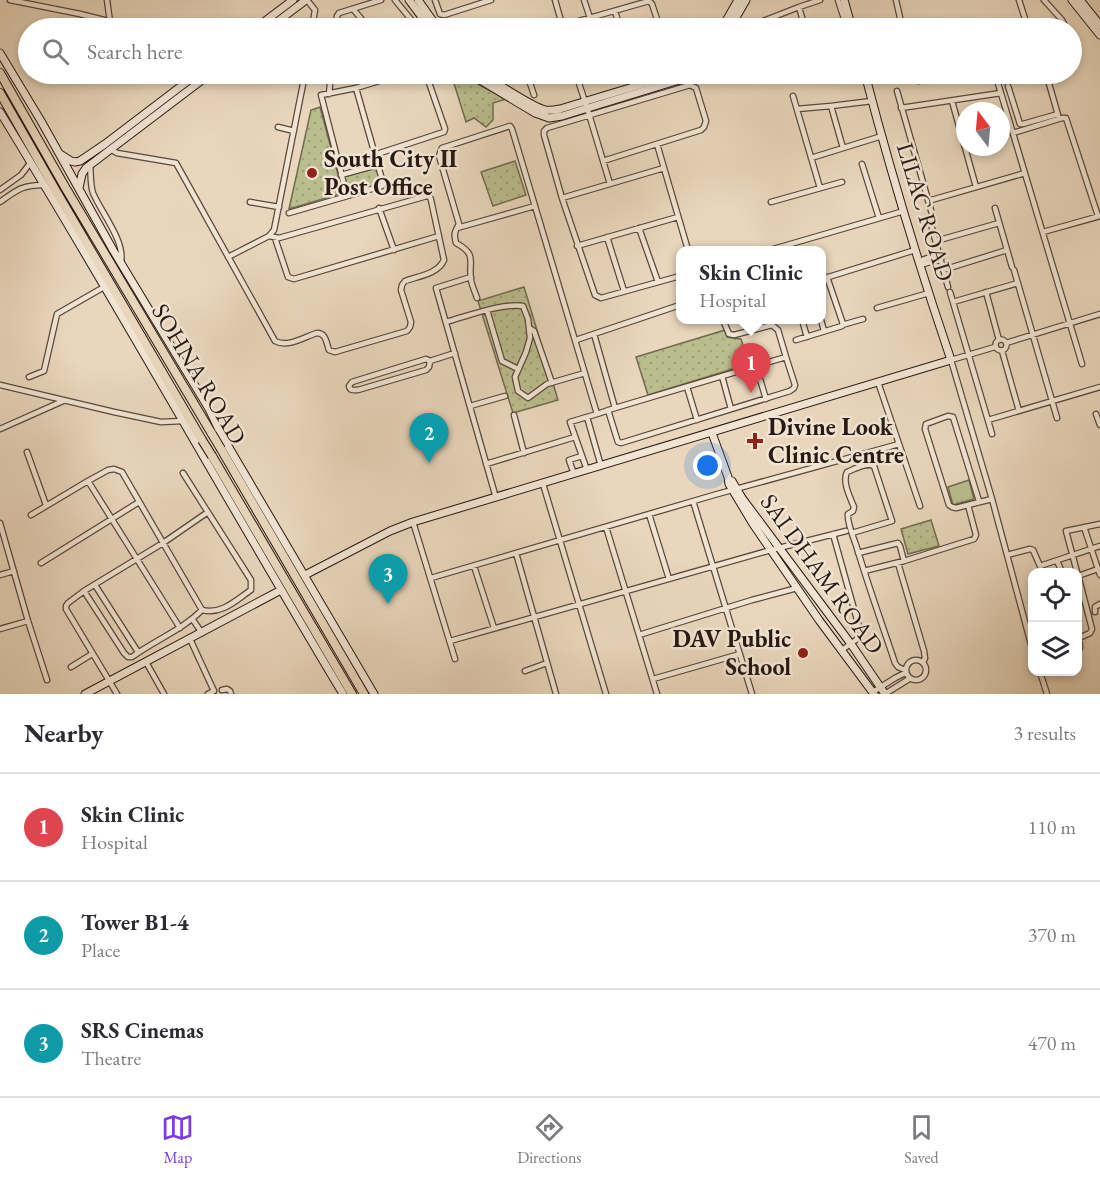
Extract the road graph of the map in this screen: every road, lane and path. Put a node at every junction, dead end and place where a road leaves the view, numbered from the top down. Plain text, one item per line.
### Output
1 (10, 0) edge
2 (107, 0) edge
3 (278, 0) edge
4 (293, 0) edge
5 (306, 0) edge
6 (381, 0) edge
7 (394, 0) edge
8 (409, 0) edge
9 (418, 0) edge
10 (435, 0) edge
11 (491, 0) edge
12 (555, 0) edge
13 (584, 0) edge
14 (738, 0) edge
15 (746, 0) edge
16 (820, 0) edge
17 (838, 0) edge
18 (844, 0) edge
19 (896, 0) edge
20 (1019, 0) edge
21 (1044, 0) edge
22 (1072, 0) edge
23 (1080, 0) edge
24 (476, 2) edge
25 (284, 7) junction
26 (799, 7) junction
27 (353, 9) junction
28 (615, 11) junction
29 (95, 18) edge
30 (109, 18) edge
31 (269, 18) edge
32 (282, 18) edge
33 (314, 18) edge
34 (337, 18) edge
35 (361, 18) edge
36 (409, 18) edge
37 (422, 18) edge
38 (431, 18) edge
39 (560, 18) edge
40 (590, 18) joint
41 (617, 18) edge
42 (657, 18) edge
43 (728, 18) edge
44 (736, 18) edge
45 (772, 18) edge
46 (802, 18) edge
47 (844, 18) edge
48 (849, 18) edge
49 (900, 18) edge
50 (1025, 18) edge
51 (1060, 18) edge
52 (1100, 25) edge
53 (1100, 34) edge
54 (0, 53) edge
55 (0, 73) edge
56 (18, 83) edge
57 (19, 84) edge
58 (185, 84) edge
59 (196, 84) edge
60 (303, 84) edge
61 (330, 84) edge
62 (369, 84) edge
63 (429, 84) edge
64 (486, 84) edge
65 (498, 84) edge
66 (530, 84) edge
67 (579, 84) edge
68 (649, 84) edge
69 (665, 84) edge
70 (868, 84) edge
71 (998, 84) edge
72 (1049, 84) edge
73 (1008, 86) dead end
74 (356, 88) junction
75 (897, 92) dead end
76 (0, 93) edge
77 (329, 93) junction
78 (1001, 93) junction
79 (534, 95) dead end
80 (793, 96) dead end
81 (872, 101) junction
82 (952, 101) junction
83 (831, 106) junction
84 (586, 107) junction
85 (901, 108) junction
86 (796, 109) junction
87 (0, 112) edge
88 (1059, 116) junction
89 (278, 126) dead end
90 (294, 131) junction
91 (1013, 133) junction
92 (882, 136) junction
93 (657, 144) junction
94 (108, 146) junction
95 (843, 148) junction
96 (58, 153) junction
97 (375, 155) junction
98 (811, 158) junction
99 (603, 161) junction
100 (31, 162) junction
101 (90, 164) junction
102 (862, 164) dead end
103 (377, 165) junction
104 (664, 168) junction
105 (1025, 173) junction
106 (341, 175) junction
107 (10, 182) junction
108 (842, 182) dead end
109 (610, 184) junction
110 (44, 185) junction
111 (976, 187) junction
112 (79, 188) junction
113 (820, 188) junction
114 (0, 190) edge
115 (15, 191) junction
116 (347, 196) junction
117 (562, 198) junction
118 (928, 201) junction
119 (0, 202) edge
120 (250, 202) dead end
121 (771, 202) dead end
122 (535, 206) junction
123 (279, 207) junction
124 (379, 208) junction
125 (995, 208) dead end
126 (904, 211) junction
127 (289, 213) dead end
128 (1099, 216) edge
129 (678, 217) junction
130 (879, 218) junction
131 (934, 220) dead end
132 (999, 223) junction
133 (457, 228) junction
134 (639, 228) junction
135 (932, 228) dead end
136 (1043, 232) junction
137 (269, 236) junction
138 (439, 236) junction
139 (607, 237) junction
140 (275, 238) junction
141 (936, 242) junction
142 (577, 246) junction
143 (687, 246) edge
144 (784, 246) edge
145 (394, 250) junction
146 (1007, 250) junction
147 (912, 251) dead end
148 (228, 257) junction
149 (940, 257) junction
150 (121, 262) junction
151 (919, 263) junction
152 (944, 270) junction
153 (676, 277) edge
154 (826, 277) edge
155 (471, 278) junction
156 (658, 282) junction
157 (826, 283) edge
158 (1018, 283) junction
159 (104, 287) junction
160 (624, 291) junction
161 (986, 292) junction
162 (929, 293) junction
163 (477, 298) dead end
164 (953, 302) junction
165 (676, 307) edge
166 (877, 308) dead end
167 (487, 310) junction
168 (1100, 314) edge
169 (863, 319) dead end
170 (446, 322) junction
171 (1070, 323) junction
172 (725, 324) edge
173 (803, 324) edge
174 (821, 324) edge
175 (842, 325) junction
176 (529, 328) junction
177 (824, 331) junction
178 (594, 334) junction
179 (1033, 335) junction
180 (807, 337) junction
181 (576, 340) junction
182 (796, 340) dead end
183 (999, 340) junction
184 (1006, 343) junction
185 (995, 347) junction
186 (1002, 351) junction
187 (455, 353) junction
188 (969, 355) junction
189 (786, 357) junction
190 (430, 360) junction
191 (951, 360) junction
192 (1082, 364) dead end
193 (756, 366) junction
194 (518, 369) junction
195 (585, 373) junction
196 (722, 376) junction
197 (29, 377) dead end
198 (878, 382) junction
199 (552, 383) junction
200 (0, 385) edge
201 (687, 387) junction
202 (1100, 387) edge
203 (505, 396) dead end
204 (766, 399) junction
205 (65, 400) junction
206 (1052, 401) junction
207 (470, 406) junction
208 (615, 408) junction
209 (731, 409) junction
210 (608, 411) junction
211 (1019, 411) junction
212 (597, 414) junction
213 (1096, 414) dead end
214 (514, 415) dead end
215 (587, 417) junction
216 (1057, 418) dead end
217 (697, 420) junction
218 (988, 420) junction
219 (183, 422) junction
220 (1100, 425) edge
221 (0, 429) edge
222 (712, 432) junction
223 (217, 434) junction
224 (992, 434) dead end
225 (575, 437) junction
226 (200, 443) junction
227 (899, 444) junction
228 (224, 446) junction
229 (27, 452) dead end
230 (524, 453) junction
231 (582, 456) junction
232 (208, 457) junction
233 (486, 464) junction
234 (601, 466) junction
235 (587, 470) junction
236 (183, 474) dead end
237 (574, 474) junction
238 (87, 480) junction
239 (543, 484) junction
240 (734, 489) junction
241 (496, 498) junction
242 (992, 499) junction
243 (693, 501) junction
244 (979, 501) junction
245 (139, 502) junction
246 (46, 505) junction
247 (968, 505) junction
248 (920, 506) dead end
249 (208, 512) junction
250 (649, 514) junction
251 (31, 515) dead end
252 (112, 519) junction
253 (413, 522) junction
254 (0, 523) edge
255 (1100, 524) edge
256 (606, 526) junction
257 (1084, 527) junction
258 (846, 531) dead end
259 (852, 532) junction
260 (834, 534) junction
261 (560, 540) junction
262 (163, 543) junction
263 (1100, 546) edge
264 (780, 547) junction
265 (1092, 549) junction
266 (771, 550) junction
267 (516, 553) junction
268 (858, 553) junction
269 (1007, 555) junction
270 (1072, 555) junction
271 (136, 559) junction
272 (904, 561) junction
273 (1057, 561) junction
274 (41, 563) dead end
275 (898, 563) junction
276 (474, 566) junction
277 (713, 566) junction
278 (1060, 568) edge
279 (1075, 568) edge
280 (14, 571) junction
281 (864, 571) junction
282 (1099, 572) edge
283 (1082, 574) edge
284 (0, 575) edge
285 (305, 575) junction
286 (430, 578) junction
287 (669, 579) junction
288 (95, 585) junction
289 (797, 588) junction
290 (280, 590) junction
291 (84, 591) junction
292 (626, 591) junction
293 (1082, 593) edge
294 (579, 604) junction
295 (1100, 604) edge
296 (726, 608) junction
297 (202, 609) junction
298 (1095, 612) dead end
299 (534, 617) junction
300 (193, 620) junction
301 (28, 621) junction
302 (180, 628) junction
303 (494, 628) junction
304 (0, 629) edge
305 (202, 633) junction
306 (1028, 633) edge
307 (639, 635) junction
308 (1082, 635) edge
309 (190, 639) junction
310 (450, 641) junction
311 (851, 644) junction
312 (842, 650) junction
313 (138, 652) junction
314 (92, 654) junction
315 (740, 654) junction
316 (455, 659) dead end
317 (146, 662) junction
318 (547, 663) junction
319 (923, 663) junction
320 (71, 667) dead end
321 (525, 670) dead end
322 (905, 671) junction
323 (1041, 676) edge
324 (653, 679) junction
325 (909, 679) junction
326 (47, 680) dead end
327 (110, 681) junction
328 (880, 687) junction
329 (222, 690) dead end
330 (873, 693) edge
331 (86, 694) edge
332 (117, 694) edge
333 (164, 694) edge
334 (208, 694) edge
335 (231, 694) edge
336 (343, 694) edge
337 (352, 694) edge
338 (364, 694) edge
339 (374, 694) edge
340 (556, 694) edge
341 (606, 694) edge
342 (657, 694) edge
343 (752, 694) edge
344 (885, 694) edge
345 (1047, 694) edge

1 - 29 street
2 - 30 street
3 - 25 street
4 - 25 street
5 - 32 street
5 - 33 street
6 - 27 street
7 - 36 street
8 - 37 street
9 - 38 street
10 - 24 street
11 - 24 street
12 - 39 street
13 - 40 street
14 - 43 street
15 - 44 street
16 - 26 street
17 - 47 street
18 - 48 street
19 - 49 street
20 - 50 street
21 - 51 street
22 - 53 street
23 - 52 street
25 - 31 street
26 - 45 street
26 - 46 street
27 - 34 street
27 - 35 street
28 - 40 street
28 - 41 street
28 - 42 street
54 - 56 street
55 - 223 highway, SOHNA ROAD
57 - 96 street
58 - 94 street
59 - 94 street
60 - 90 street
61 - 77 street
62 - 74 street
63 - 97 street
64 - 84 street
65 - 84 street
66 - 79 street
67 - 84 street
68 - 84 street
69 - 84 street
70 - 81 street, LILAC ROAD
71 - 78 street
72 - 88 street
73 - 88 street
74 - 77 street
74 - 97 street
75 - 85 street
76 - 226 highway, SOHNA ROAD
77 - 106 street
78 - 82 street
78 - 91 street
80 - 86 street
81 - 83 street
81 - 92 street, LILAC ROAD
82 - 85 street
82 - 111 street
83 - 86 street
83 - 95 street
84 - 93 street
84 - 99 street
84 - 117 street
85 - 118 street
86 - 98 street
87 - 100 street
88 - 91 street
88 - 128 street
89 - 90 street
90 - 123 street
91 - 105 street
92 - 95 street
92 - 126 street, LILAC ROAD
93 - 99 street
93 - 104 street
94 - 96 street
94 - 101 street
94 - 148 street
95 - 98 street
96 - 112 street
97 - 103 street
98 - 113 street
99 - 109 street
100 - 107 street
100 - 110 street
101 - 112 street
101 - 150 street
102 - 130 street
103 - 106 street
103 - 116 street
104 - 109 street
104 - 129 street
105 - 111 street
105 - 136 street
106 - 116 street
107 - 114 street
107 - 115 street
108 - 113 street
109 - 117 street
110 - 115 street
110 - 159 street
111 - 118 street
112 - 150 street
113 - 121 street
115 - 119 street
116 - 127 street
117 - 142 street
118 - 131 street
120 - 123 street
122 - 133 street
122 - 133 street
122 - 181 street
123 - 137 street
124 - 138 street
124 - 140 street
124 - 145 street
125 - 132 street
126 - 130 street
126 - 151 street, LILAC ROAD
128 - 136 street
129 - 134 street
129 - 143 street
130 - 144 street
132 - 141 street
132 - 146 street
133 - 155 street
134 - 139 street
134 - 156 street
135 - 141 street
136 - 171 street
137 - 140 street
137 - 148 street
138 - 145 street
138 - 148 street
139 - 142 street
139 - 160 street
140 - 145 street
141 - 149 street
142 - 160 street
146 - 152 street
146 - 158 street
147 - 154 street
149 - 151 street
149 - 152 street
150 - 223 street
151 - 162 street, LILAC ROAD
152 - 164 street
153 - 156 street
155 - 163 street
155 - 170 street
156 - 160 street
157 - 175 street
158 - 161 street
158 - 179 street
159 - 197 street
159 - 219 street
161 - 164 street
161 - 183 street
162 - 166 street
162 - 191 street, LILAC ROAD
164 - 188 street
165 - 178 street
167 - 170 street
167 - 176 street
167 - 194 street
168 - 171 street
169 - 175 street
170 - 187 street
171 - 179 street
171 - 192 street
172 - 189 street
173 - 180 street
174 - 177 street
175 - 177 street
176 - 194 street
176 - 199 street
177 - 180 street
178 - 181 street
178 - 208 street
179 - 184 street
179 - 206 street
180 - 182 street
181 - 195 street
183 - 184 street
183 - 185 street
184 - 186 street
185 - 186 street
185 - 188 street
186 - 211 street
187 - 190 street
187 - 207 street
188 - 191 street
188 - 218 street
189 - 193 street
189 - 204 street
190 - 190 street
191 - 198 street
191 - 242 street
193 - 196 street
193 - 204 street
194 - 199 street
195 - 199 street
195 - 212 street
196 - 201 street
196 - 209 street
198 - 222 street
198 - 227 street
200 - 205 street
201 - 208 street
201 - 217 street
202 - 206 street
203 - 207 street
204 - 209 street
205 - 219 street
205 - 221 street
206 - 211 street
206 - 216 street
207 - 233 street
208 - 210 street
209 - 217 street
210 - 212 street
210 - 217 street
211 - 218 street
212 - 215 street
213 - 220 street
214 - 230 street
215 - 225 street
215 - 234 street
218 - 224 street
219 - 226 street
222 - 234 street
222 - 240 street, SAI DHAM ROAD
223 - 226 street
223 - 228 highway, SOHNA ROAD, bridge
225 - 230 street
225 - 231 street
226 - 232 highway, SOHNA ROAD, bridge
227 - 240 street
227 - 248 street
228 - 232 street
228 - 285 street
228 - 338 highway, SOHNA ROAD
229 - 246 street
230 - 233 street
231 - 235 street
231 - 237 street
232 - 290 street
232 - 337 highway, SOHNA ROAD
233 - 241 street
234 - 235 street
235 - 237 street
236 - 249 street
237 - 239 street
238 - 245 street
238 - 246 street
238 - 252 street
239 - 241 street
239 - 261 street
240 - 243 street
240 - 264 street, SAI DHAM ROAD
240 - 266 street, SAI DHAM ROAD
241 - 253 street
242 - 244 street
242 - 269 street
243 - 250 street
243 - 277 street
244 - 247 street
244 - 247 street
245 - 252 street
245 - 262 street
246 - 251 street
247 - 272 street
249 - 262 street
249 - 297 street
250 - 256 street
250 - 287 street
252 - 271 street
252 - 274 street
253 - 285 street
253 - 286 street
254 - 280 street
255 - 257 street
256 - 261 street
256 - 292 street
257 - 265 street
257 - 270 street
258 - 260 street
259 - 259 street
259 - 268 street
260 - 264 street
260 - 311 street
261 - 267 street
261 - 294 street
262 - 271 street
262 - 297 street
263 - 265 street
264 - 266 street
264 - 311 street, SAI DHAM ROAD
265 - 270 street
265 - 282 street
266 - 277 street
266 - 289 street, SAI DHAM ROAD
267 - 276 street
267 - 299 street
268 - 272 street
268 - 281 street
269 - 273 street
269 - 306 street
270 - 273 street
270 - 279 street
271 - 288 street
271 - 302 street
272 - 275 street
273 - 278 street
275 - 281 street
275 - 319 street
276 - 286 street
276 - 303 street
277 - 287 street
277 - 296 street
280 - 284 street
280 - 301 street
281 - 322 street
282 - 283 street
285 - 339 street
286 - 310 street
287 - 292 street
288 - 291 street
288 - 313 street
289 - 296 street
289 - 312 street, SAI DHAM ROAD
290 - 305 street
290 - 336 street
291 - 313 street
291 - 314 street
292 - 294 street
292 - 307 street
293 - 308 street
294 - 299 street
294 - 341 street
295 - 298 street
296 - 307 street
296 - 315 street
297 - 300 street
299 - 303 street
299 - 318 street
300 - 302 street
300 - 305 street
301 - 304 street
301 - 326 street
302 - 313 street
303 - 310 street
305 - 309 street
307 - 324 street
309 - 317 street
309 - 334 street
310 - 316 street
311 - 312 street
311 - 328 street, SAI DHAM ROAD
312 - 330 street, SAI DHAM ROAD
314 - 320 street
314 - 327 street
315 - 324 street
315 - 343 street
317 - 327 street
317 - 333 street
318 - 321 street
318 - 340 street
319 - 322 street
319 - 325 street
322 - 325 street
322 - 328 street
323 - 345 street
324 - 342 street
325 - 344 street
327 - 331 street
327 - 332 street
328 - 330 street
328 - 344 street, SAI DHAM ROAD
329 - 335 street

